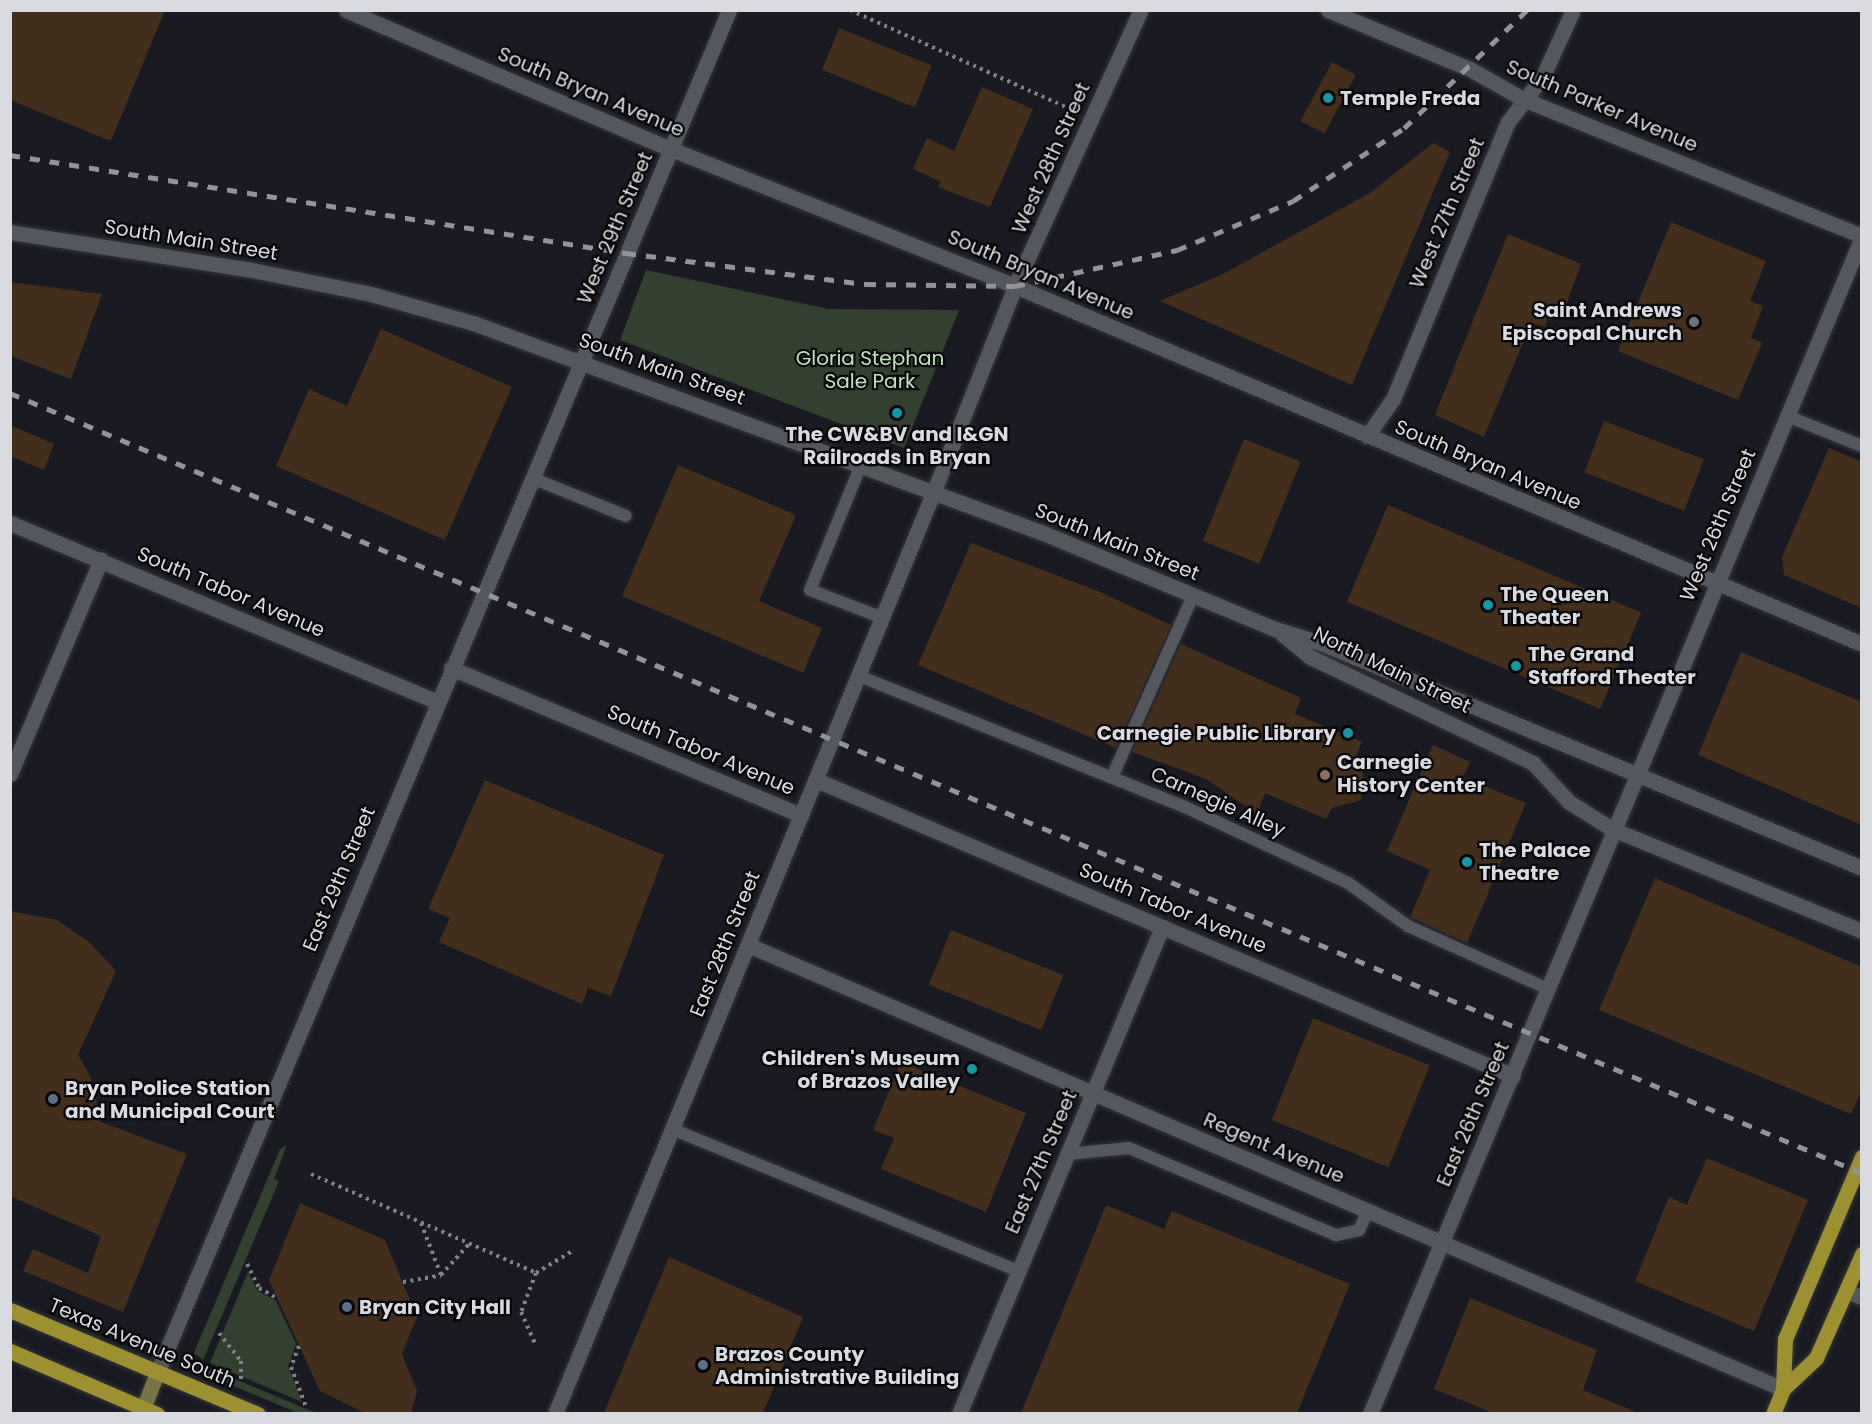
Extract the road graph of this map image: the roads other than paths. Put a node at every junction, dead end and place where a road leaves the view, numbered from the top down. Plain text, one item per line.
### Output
1 (346, 10) edge
2 (729, 10) edge
3 (1141, 10) edge
4 (1328, 10) edge
5 (1573, 10) edge
6 (1523, 99) junction
7 (671, 149) junction
8 (10, 232) edge
9 (1862, 237) edge
10 (1016, 286) junction
11 (582, 363) junction
12 (1787, 416) junction
13 (1367, 436) junction
14 (1862, 446) edge
15 (861, 465) junction
16 (532, 478) junction
17 (934, 491) junction
18 (626, 516) dead end
19 (10, 523) edge
20 (101, 560) junction
21 (1717, 584) junction
22 (1193, 596) junction
23 (883, 618) junction
24 (1275, 629) junction
25 (1862, 644) edge
26 (451, 668) junction
27 (859, 676) junction
28 (436, 701) junction
29 (10, 774) edge
30 (1635, 775) junction
31 (1112, 777) junction
32 (816, 780) junction
33 (801, 815) junction
34 (1612, 829) junction
35 (1862, 868) edge
36 (1162, 927) junction
37 (1862, 931) edge
38 (748, 945) junction
39 (1548, 989) junction
40 (1513, 1076) junction
41 (1093, 1092) junction
42 (672, 1129) junction
43 (1067, 1154) junction
44 (1862, 1158) edge
45 (1368, 1211) junction
46 (1441, 1243) junction
47 (1862, 1254) edge
48 (1018, 1271) junction
49 (1846, 1291) junction
50 (1862, 1297) edge
51 (10, 1310) edge
52 (10, 1351) edge
53 (157, 1373) junction
54 (1783, 1389) junction
55 (147, 1412) edge
56 (258, 1413) edge
57 (555, 1413) edge
58 (959, 1413) edge
59 (1370, 1413) edge
60 (1773, 1413) edge

1 - 7 street, South Bryan Avenue
2 - 7 street, West 29th Street
3 - 10 street, West 28th Street
4 - 6 street, South Parker Avenue
5 - 6 street, West 27th Street
6 - 9 street, South Parker Avenue
6 - 13 street, West 27th Street
7 - 10 street, South Bryan Avenue
7 - 11 street, West 29th Street
8 - 11 street, South Main Street
9 - 12 street, West 26th Street
10 - 13 street, South Bryan Avenue
10 - 17 street, West 28th Street
11 - 15 street, South Main Street
11 - 16 street, East 29th Street
12 - 14 lane
12 - 21 street, West 26th Street
13 - 21 street, South Bryan Avenue
15 - 17 street, South Main Street
15 - 23 lane
16 - 18 lane
16 - 26 street, East 29th Street
17 - 22 street, South Main Street
17 - 23 street, East 28th Street
19 - 20 street, South Tabor Avenue
20 - 28 street, South Tabor Avenue
20 - 29 street
21 - 25 street, South Bryan Avenue
21 - 30 street, West 26th Street
22 - 24 street, South Main Street
22 - 31 lane
23 - 27 street, East 28th Street
24 - 30 street, North Main Street
24 - 34 street, North Main Street
26 - 28 street, East 29th Street
26 - 33 street, South Tabor Avenue
27 - 31 lane, Carnegie Alley
27 - 32 street, East 28th Street
28 - 53 street, East 29th Street
30 - 34 street, West 26th Street
30 - 35 street, North Main Street
31 - 39 lane, Carnegie Alley
32 - 33 street, East 28th Street
32 - 36 street, South Tabor Avenue
33 - 38 street, East 28th Street
34 - 37 street, North Main Street
34 - 39 street, East 26th Street
36 - 40 street, South Tabor Avenue
36 - 41 street, East 27th Street
38 - 41 street, Regent Avenue
38 - 42 street, East 28th Street
39 - 40 street, East 26th Street
40 - 46 street, East 26th Street
41 - 43 street, East 27th Street
41 - 45 street, Regent Avenue
42 - 48 lane
42 - 57 street, East 28th Street
43 - 45 lane
43 - 48 street, East 27th Street
44 - 54 main road
45 - 46 street, Regent Avenue
46 - 54 street, Regent Avenue
46 - 59 street, East 26th Street
47 - 49 main road
48 - 58 street, East 27th Street
49 - 50 street
49 - 54 main road
51 - 53 main road, Texas Avenue South
52 - 55 main road
53 - 55 main road, East 29th Street
53 - 56 main road, Texas Avenue South
54 - 60 main road

